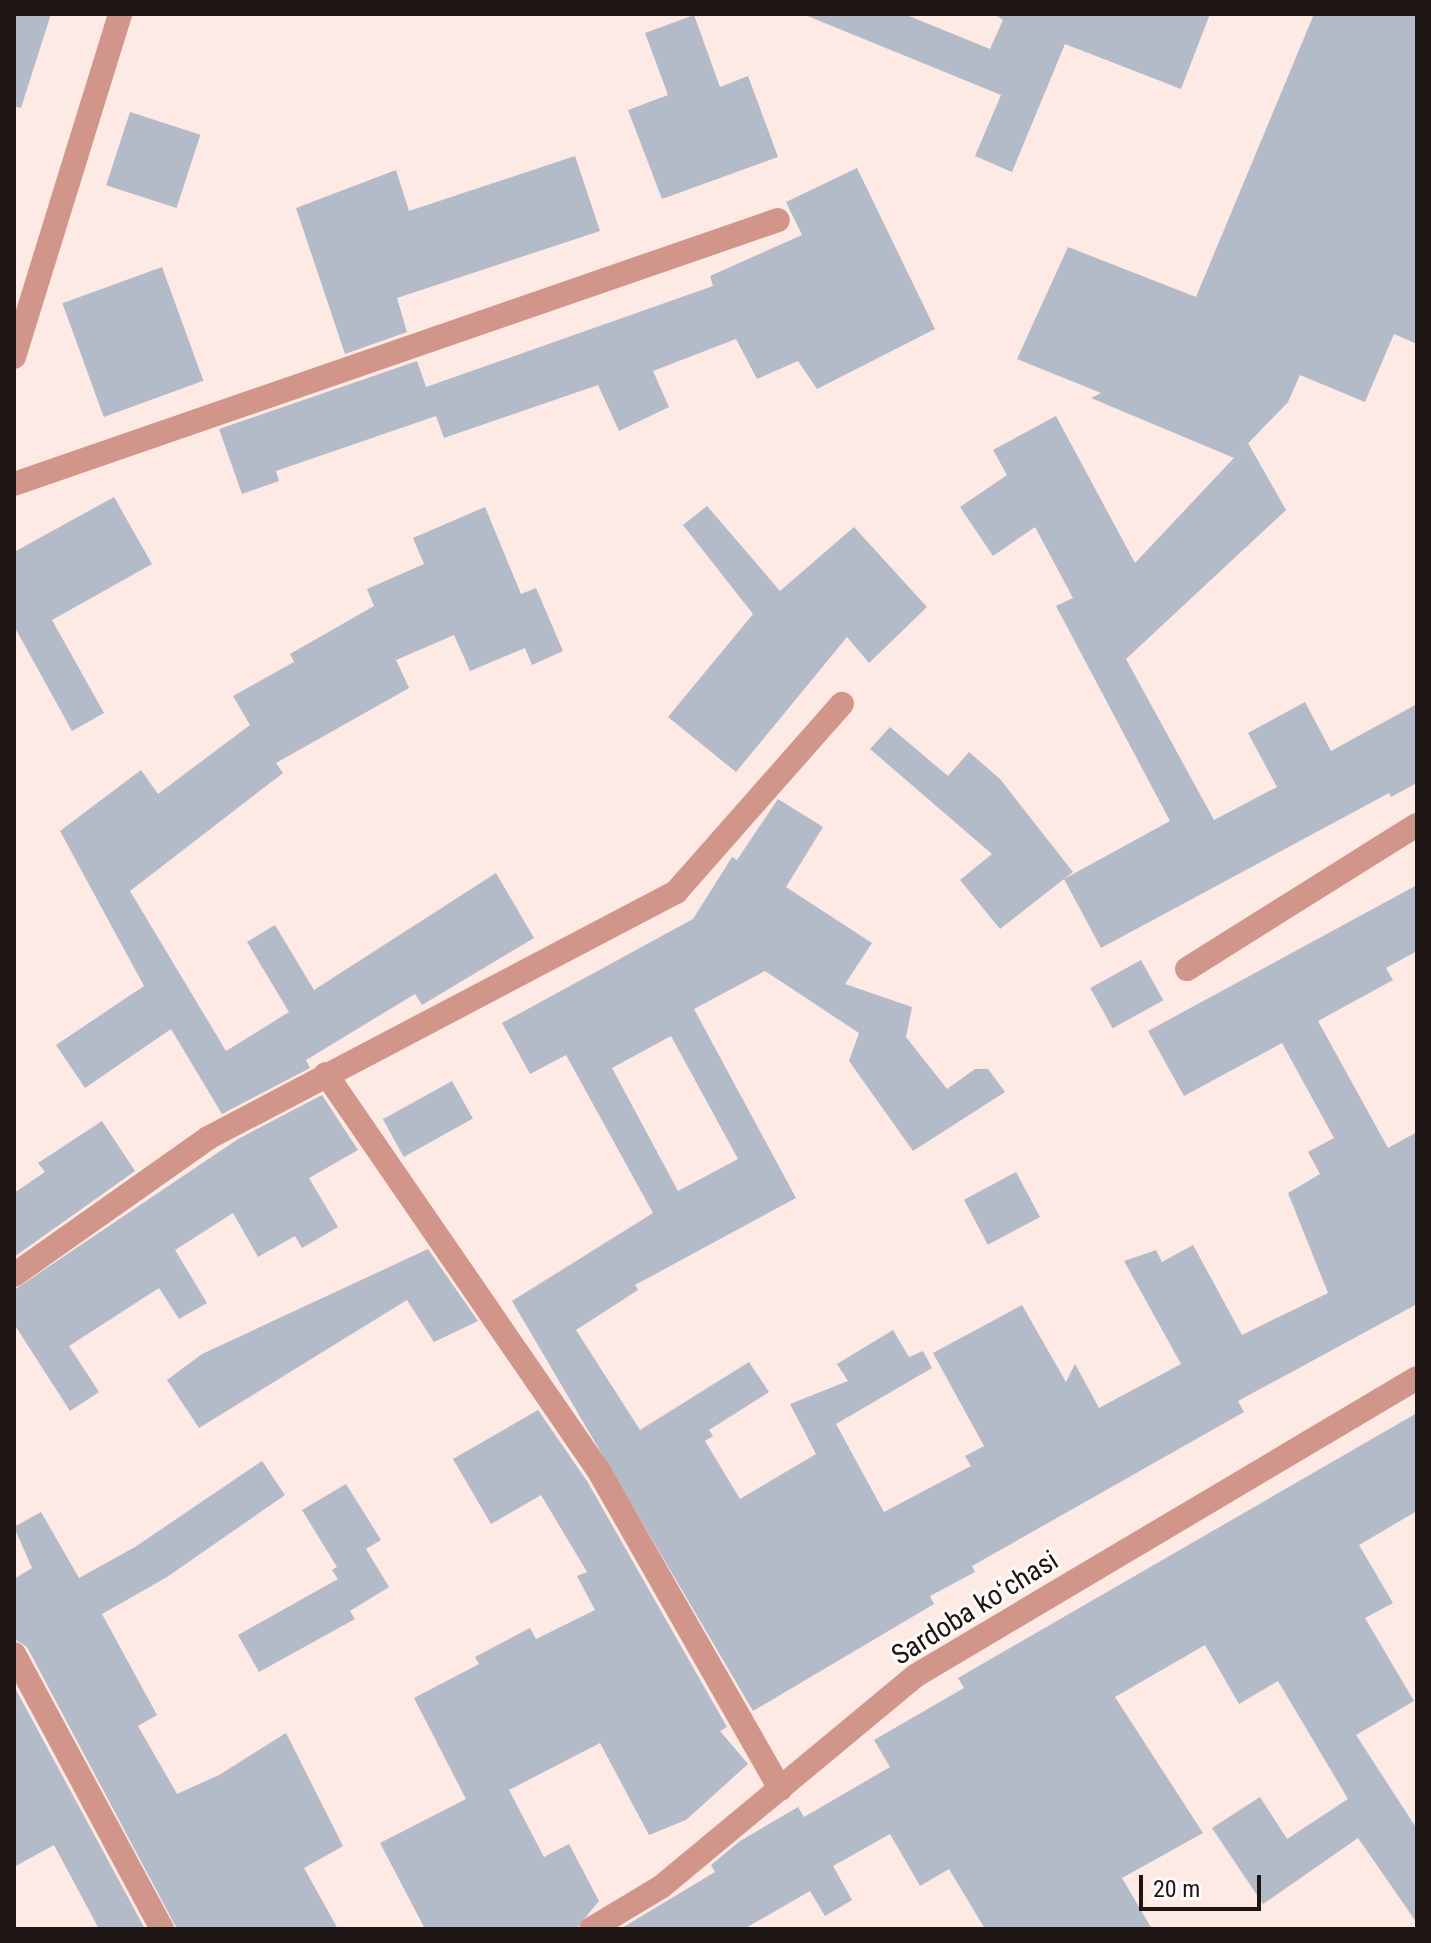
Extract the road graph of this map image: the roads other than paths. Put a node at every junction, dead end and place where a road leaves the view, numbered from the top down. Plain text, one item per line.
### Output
1 (120, 14) edge
2 (778, 220) dead end
3 (14, 357) edge
4 (14, 484) edge
5 (842, 704) dead end
6 (1417, 825) edge
7 (1187, 969) dead end
8 (326, 1074) junction
9 (14, 1275) edge
10 (1417, 1378) edge
11 (14, 1654) edge
12 (780, 1789) junction
13 (162, 1929) edge
14 (591, 1929) edge

1 - 3 street
2 - 4 street
5 - 8 street
6 - 7 street
8 - 9 street
8 - 12 street
10 - 12 street, Sardoba koʻchasi
11 - 13 street
12 - 14 street, Sardoba koʻchasi

